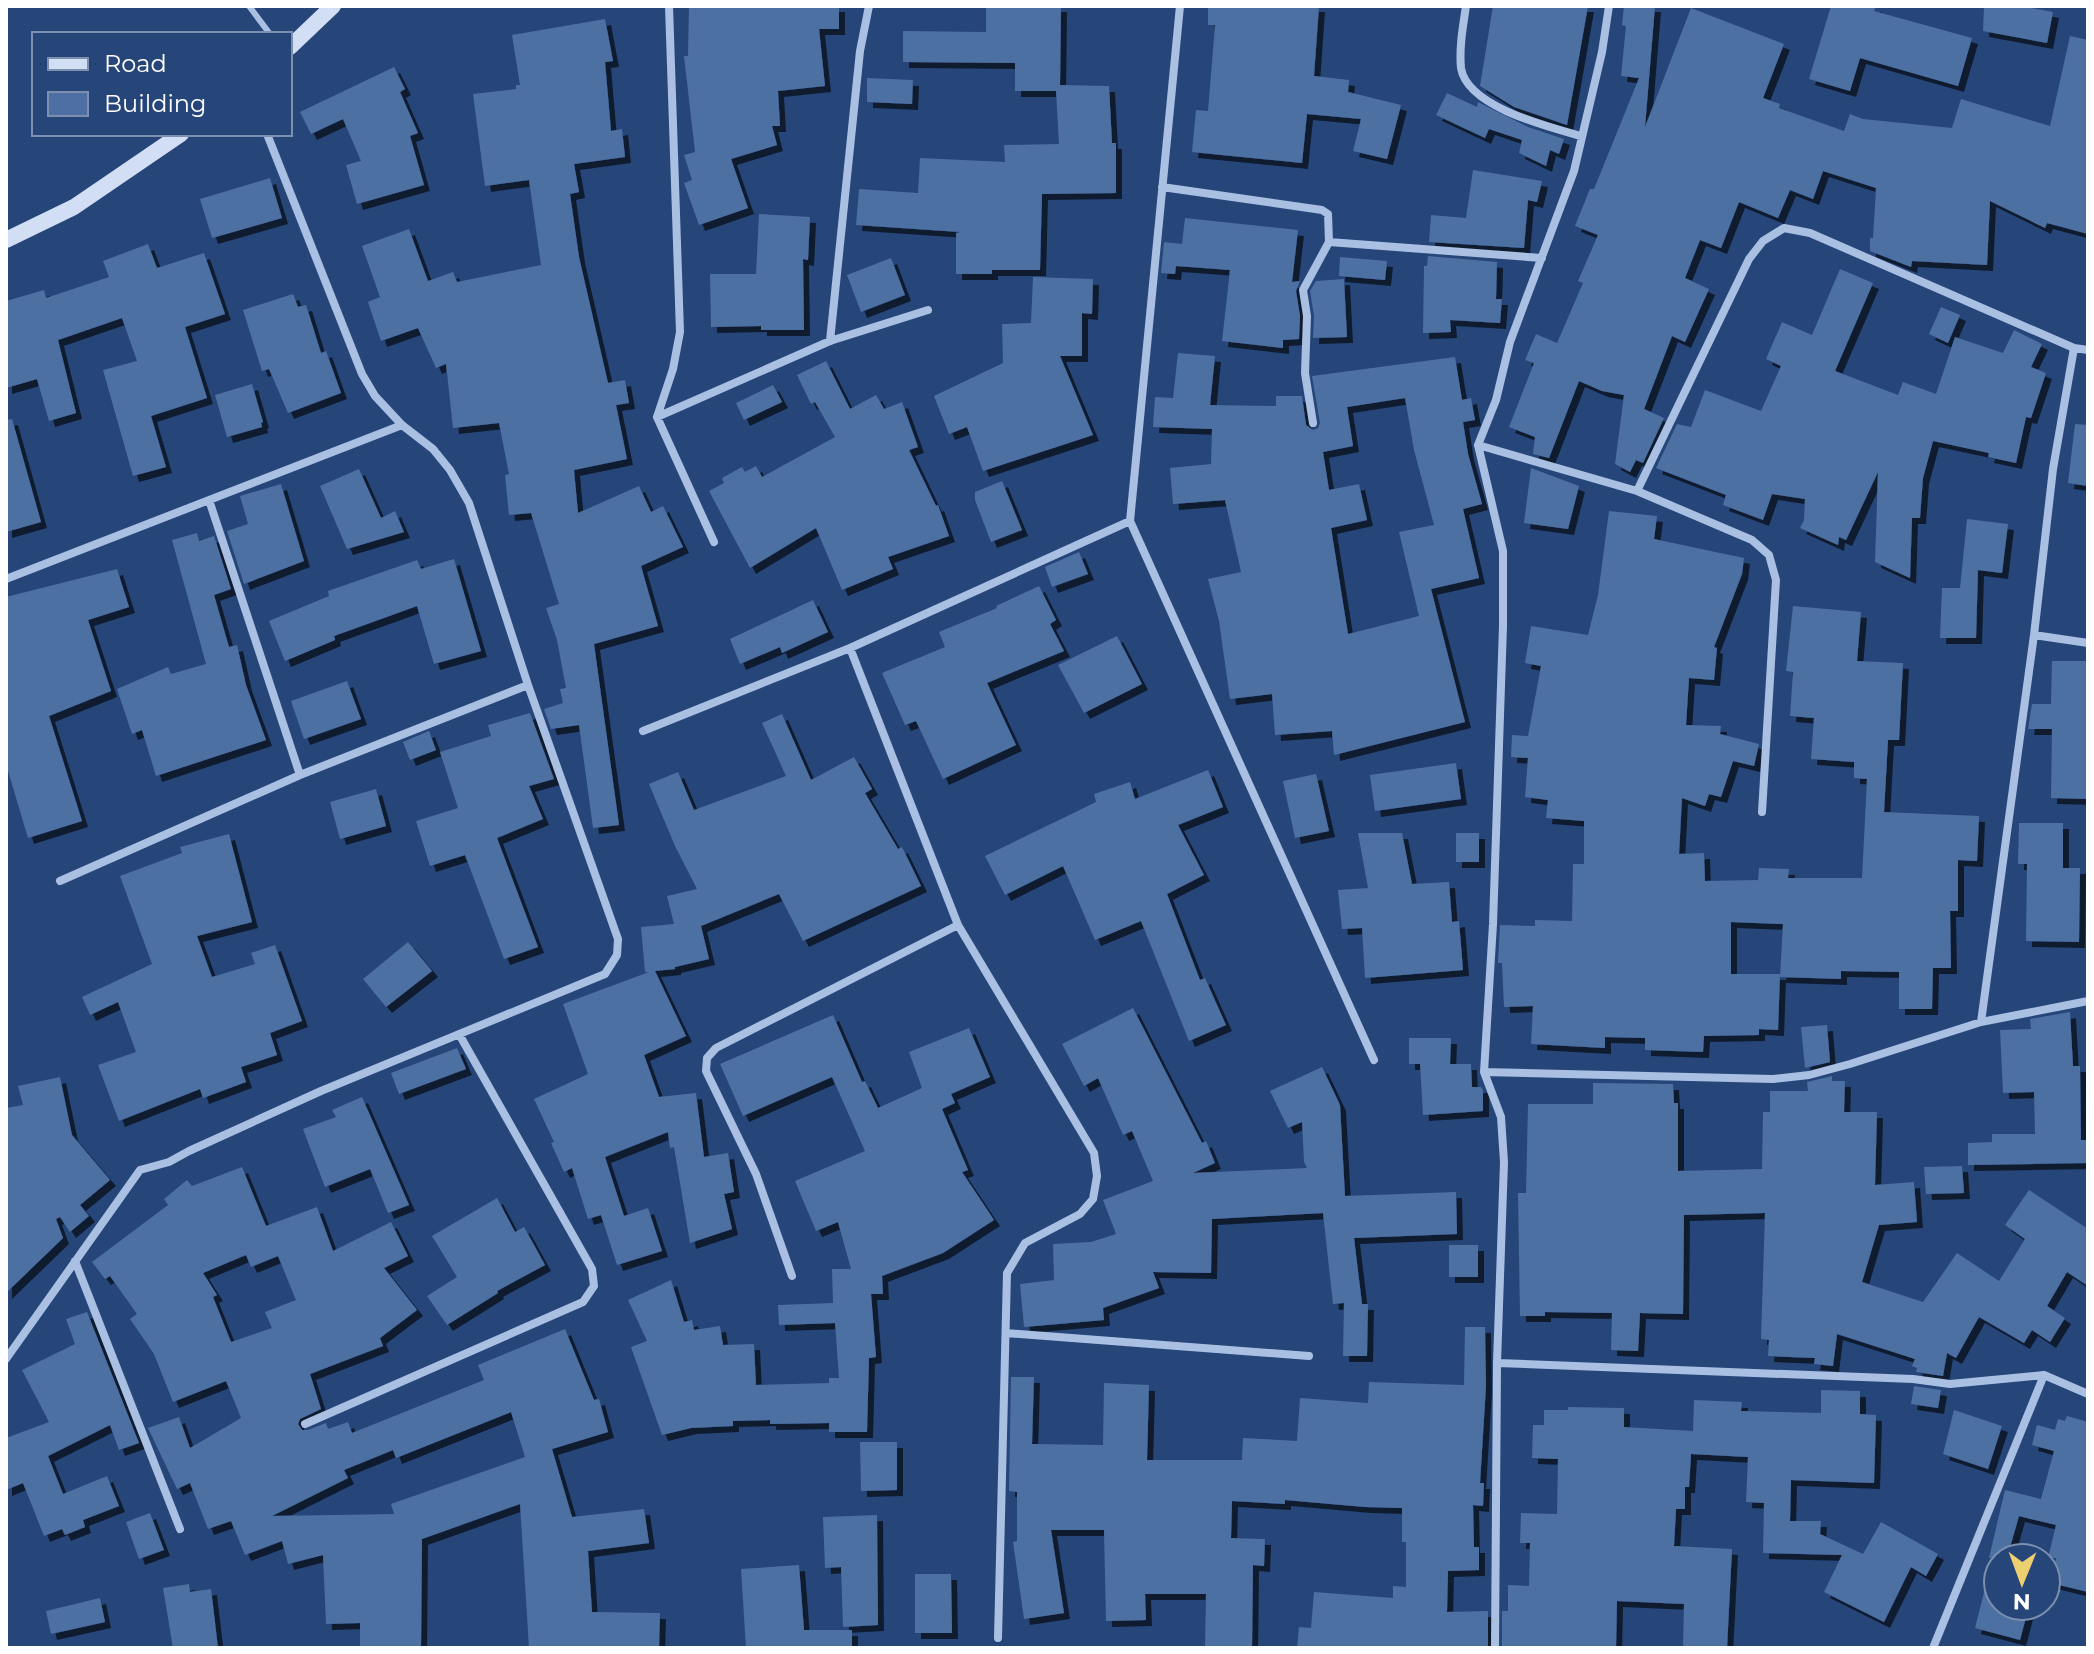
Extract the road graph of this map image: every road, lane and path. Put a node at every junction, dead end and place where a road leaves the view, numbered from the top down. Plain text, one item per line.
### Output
1 (249, 6) edge
2 (333, 6) edge
3 (669, 6) edge
4 (869, 6) edge
5 (1180, 6) edge
6 (1466, 6) edge
7 (1609, 6) edge
8 (268, 32) edge
9 (292, 45) edge
10 (178, 136) edge
11 (268, 136) edge
12 (1581, 136) junction
13 (1162, 187) junction
14 (6, 240) edge
15 (1329, 242) junction
16 (1542, 258) junction
17 (928, 310) dead end
18 (830, 341) junction
19 (2074, 348) junction
20 (2088, 350) edge
21 (657, 417) junction
22 (1313, 423) dead end
23 (402, 425) junction
24 (1478, 445) junction
25 (1637, 491) junction
26 (209, 500) junction
27 (1130, 521) junction
28 (714, 542) dead end
29 (6, 579) edge
30 (2034, 635) junction
31 (2088, 643) edge
32 (850, 648) junction
33 (528, 685) junction
34 (643, 731) dead end
35 (300, 775) junction
36 (1762, 812) dead end
37 (60, 881) dead end
38 (958, 925) junction
39 (2088, 1001) edge
40 (1981, 1022) junction
41 (459, 1034) junction
42 (1374, 1060) dead end
43 (1484, 1072) junction
44 (75, 1261) junction
45 (792, 1276) dead end
46 (1006, 1333) junction
47 (1309, 1356) dead end
48 (6, 1359) edge
49 (1497, 1363) junction
50 (2044, 1375) junction
51 (2088, 1394) edge
52 (305, 1424) dead end
53 (180, 1529) dead end
54 (998, 1638) dead end
55 (1495, 1648) edge
56 (1933, 1648) edge

1 - 8 lane
2 - 9 main road
3 - 21 street
4 - 18 street
5 - 13 street
6 - 12 street
7 - 12 street
10 - 14 main road
11 - 23 street
12 - 16 street
13 - 15 street
13 - 27 street
15 - 16 street
15 - 22 street
16 - 24 street
17 - 18 street
18 - 21 street
19 - 20 street
19 - 25 street
19 - 30 street
21 - 28 street
23 - 26 street
23 - 33 street
24 - 25 street
24 - 43 street
25 - 36 street
26 - 29 street
26 - 35 street
27 - 32 street
27 - 42 street
30 - 31 street
30 - 40 street
32 - 34 street
32 - 38 street
33 - 35 street
33 - 41 street
35 - 37 street
38 - 45 street
38 - 46 street
39 - 40 street
40 - 43 street
41 - 44 street
41 - 52 street
43 - 49 street
44 - 48 street
44 - 53 street
46 - 47 street
46 - 54 street
49 - 50 street
49 - 55 street
50 - 51 street
50 - 56 street

